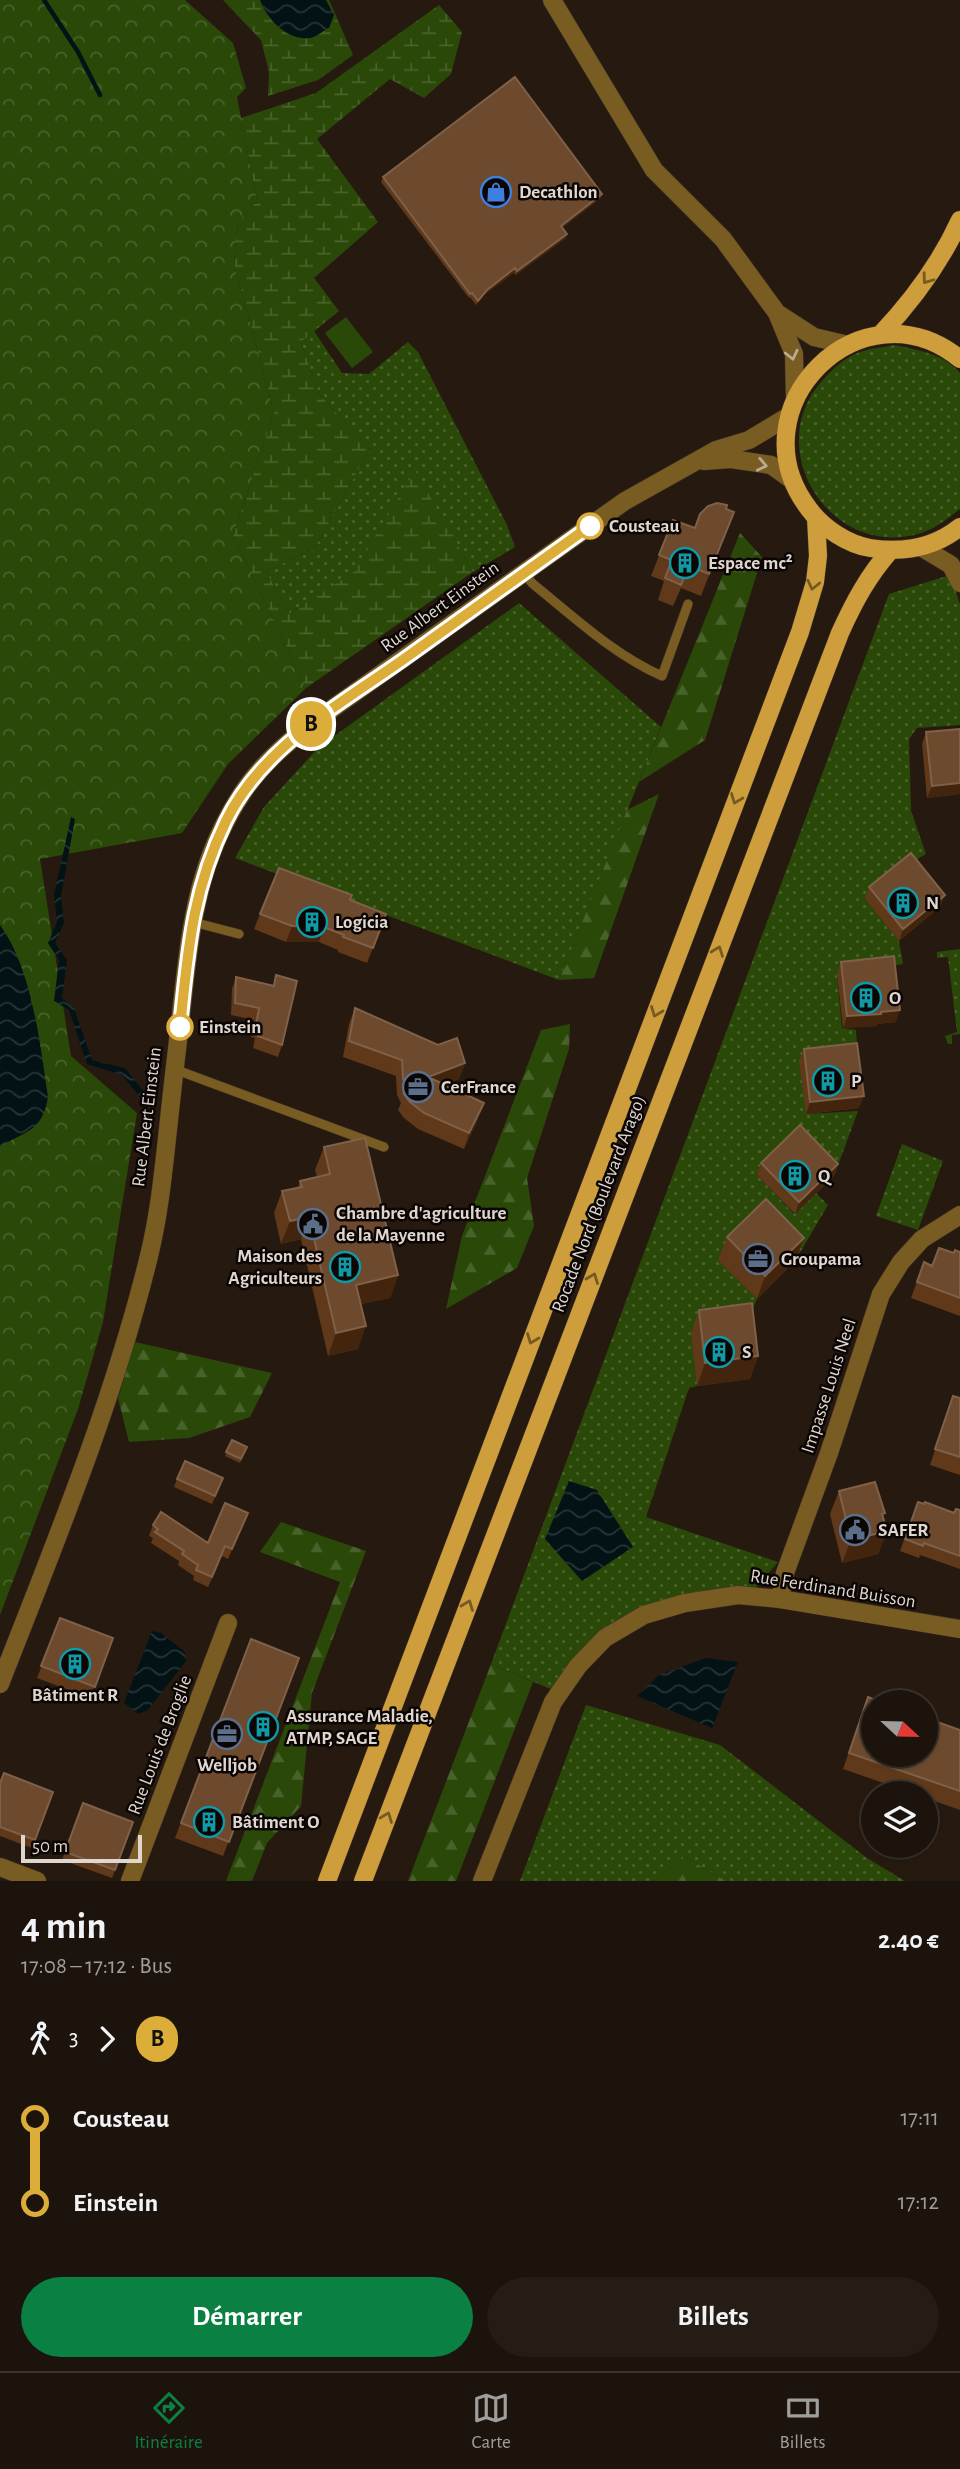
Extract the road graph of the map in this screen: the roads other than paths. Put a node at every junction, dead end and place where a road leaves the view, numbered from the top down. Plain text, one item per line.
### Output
1 (552, 0) edge
2 (960, 220) edge
3 (777, 313) junction
4 (880, 335) junction
5 (848, 345) junction
6 (960, 359) edge
7 (792, 407) junction
8 (681, 470) junction
9 (792, 480) junction
10 (816, 518) junction
11 (960, 527) edge
12 (921, 547) junction
13 (890, 551) junction
14 (523, 573) junction
15 (960, 583) edge
16 (688, 604) dead end
17 (191, 922) junction
18 (239, 934) dead end
19 (174, 1069) junction
20 (384, 1147) dead end
21 (960, 1215) edge
22 (780, 1599) junction
23 (228, 1623) dead end
24 (960, 1629) edge
25 (0, 1684) edge
26 (0, 1867) edge
27 (37, 1881) edge
28 (130, 1881) edge
29 (327, 1881) edge
30 (363, 1881) edge
31 (482, 1881) edge

1 - 3 street
2 -> 4 main road
3 - 5 street
3 -> 7 street
4 - 5 main road
4 - 6 main road
5 - 7 main road
7 - 8 street, Rue Albert Einstein
7 - 9 main road
8 -> 9 street, Rue Albert Einstein
8 - 14 street, Rue Albert Einstein
9 - 10 main road
10 - 13 main road
10 -> 29 main road
11 - 12 main road
12 - 13 main road
12 - 15 street
30 -> 13 main road, Rocade Nord (Boulevard Arago)
14 - 16 lane
14 - 17 street, Rue Albert Einstein
17 - 18 lane
17 - 19 street, Rue Albert Einstein
19 - 20 lane
19 - 25 street, Rue Albert Einstein
21 - 22 street, Impasse Louis Neel
22 - 24 street, Rue Ferdinand Buisson
22 - 31 street, Rue Ferdinand Buisson
23 - 28 street, Rue Louis de Broglie
26 - 27 street

